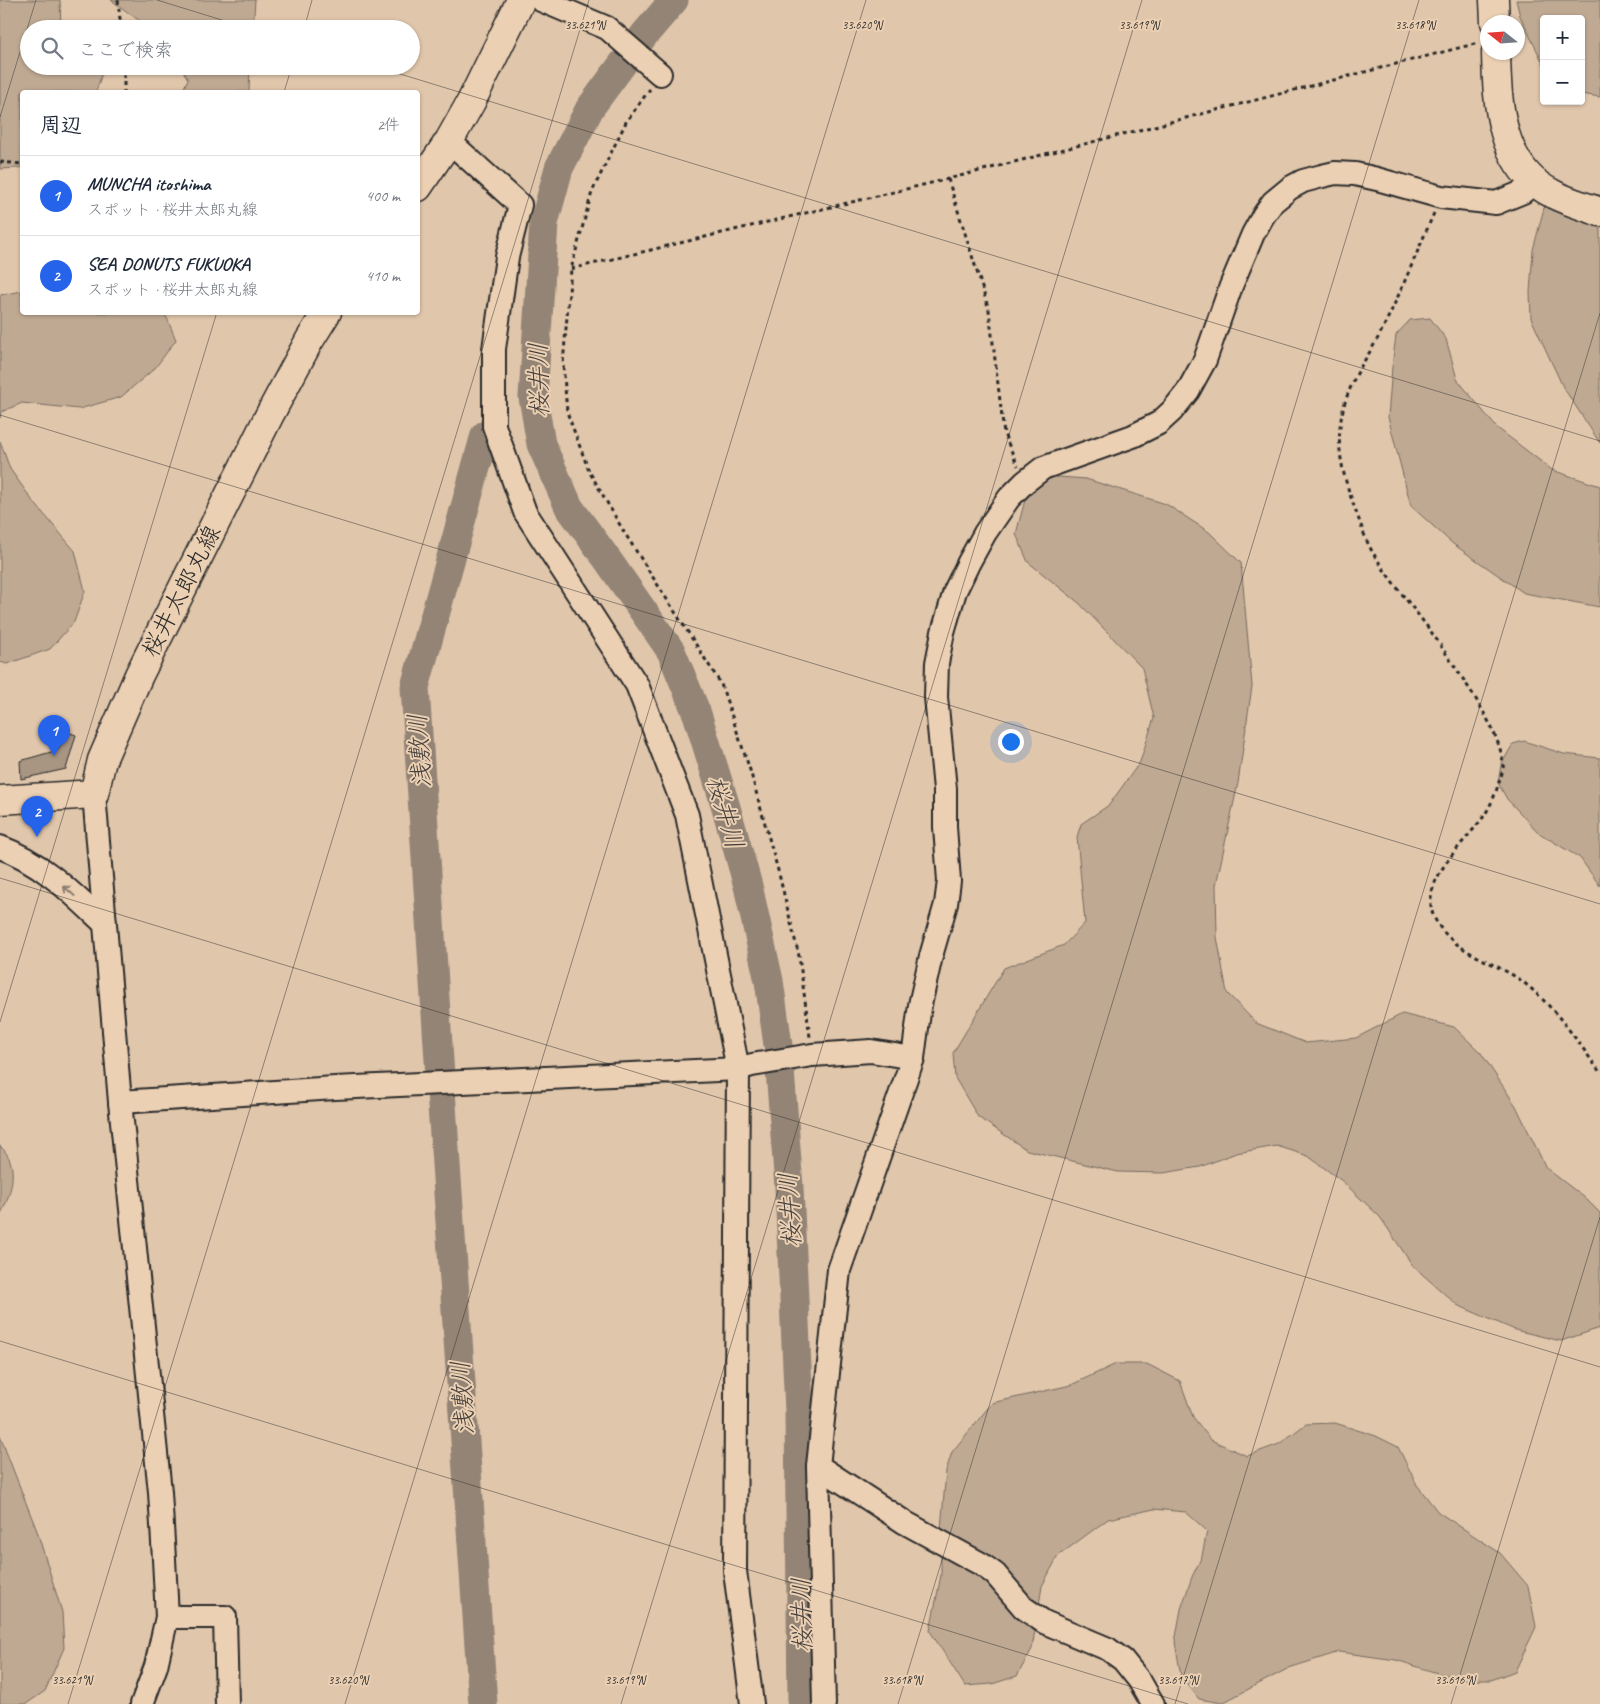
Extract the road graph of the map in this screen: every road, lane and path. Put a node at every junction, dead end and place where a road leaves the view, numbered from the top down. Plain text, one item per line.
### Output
1 (118, 0) edge
2 (521, 0) edge
3 (541, 0) edge
4 (1494, 0) edge
5 (1495, 15) edge
6 (120, 20) edge
7 (1480, 42) edge
8 (1496, 60) edge
9 (660, 74) joint
10 (124, 75) edge
11 (124, 90) edge
12 (449, 141) junction
13 (0, 162) edge
14 (20, 164) edge
15 (948, 179) junction
16 (1533, 181) junction
17 (420, 184) edge
18 (1441, 196) junction
19 (1600, 212) edge
20 (571, 269) junction
21 (325, 315) edge
22 (1025, 482) junction
23 (94, 794) junction
24 (0, 800) edge
25 (0, 847) edge
26 (105, 924) junction
27 (812, 1055) junction
28 (914, 1058) junction
29 (745, 1067) junction
30 (1600, 1072) edge
31 (120, 1102) junction
32 (818, 1466) junction
33 (166, 1617) junction
34 (142, 1704) edge
35 (226, 1704) edge
36 (752, 1704) edge
37 (824, 1704) edge
38 (1153, 1704) edge

1 - 6 path
2 - 12 main road
3 - 9 street
4 - 5 main road
7 - 15 path
8 - 16 main road
9 - 20 path
10 - 11 path
12 - 17 main road
12 - 29 street
13 - 14 path
15 - 20 path
15 - 22 path
16 - 18 street
16 - 19 main road
18 - 22 street
18 - 30 path
20 - 27 path
21 - 23 main road, 桜井太郎丸線
22 - 28 street
23 - 24 main road
23 - 26 street
26 -> 25 street
26 - 31 street
27 - 28 street
27 - 29 street
28 - 32 street
29 - 31 street
29 - 36 street
31 - 33 street
32 - 37 street
32 - 38 street
33 - 34 street
33 - 35 street

